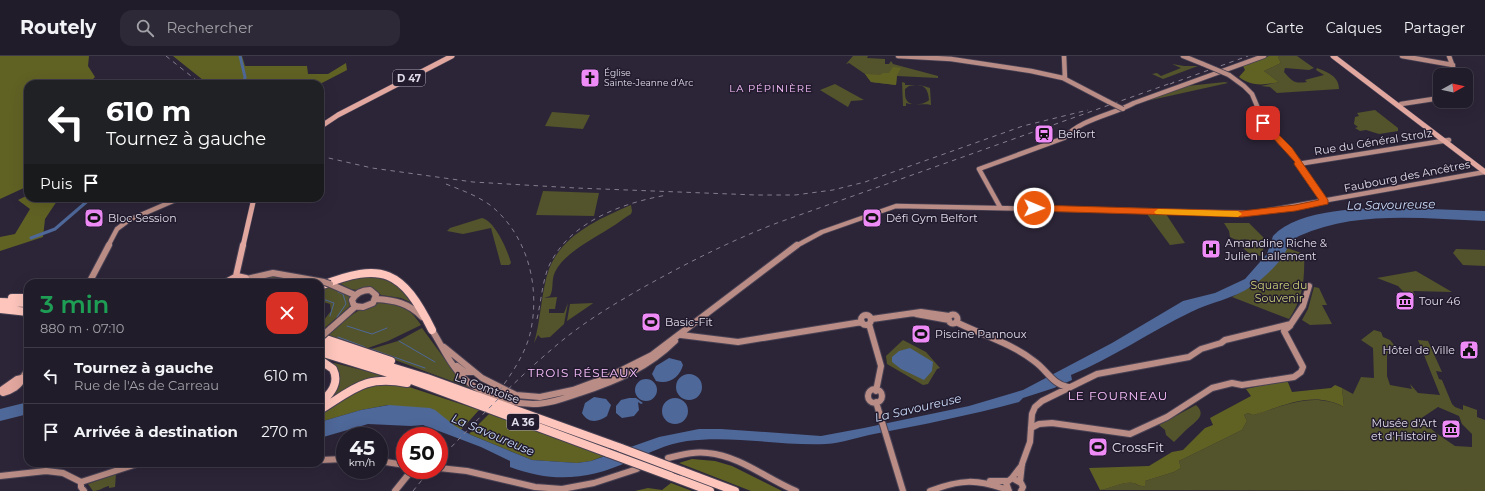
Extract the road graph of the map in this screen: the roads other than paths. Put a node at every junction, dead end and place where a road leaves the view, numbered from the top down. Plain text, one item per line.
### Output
1 (452, 56) edge
2 (898, 56) edge
3 (1064, 56) edge
4 (1183, 56) edge
5 (1264, 56) edge
6 (1333, 56) edge
7 (1402, 56) edge
8 (1449, 56) edge
9 (1239, 66) junction
10 (1453, 66) joint
11 (1237, 77) junction
12 (1065, 80) junction
13 (1184, 86) junction
14 (1375, 87) junction
15 (1433, 99) edge
16 (1401, 104) junction
17 (1123, 109) junction
18 (1260, 111) junction
19 (324, 124) edge
20 (1447, 140) junction
21 (1299, 164) junction
22 (1485, 167) edge
23 (1485, 172) edge
24 (171, 202) edge
25 (253, 202) edge
26 (1325, 202) junction
27 (1000, 207) junction
28 (236, 276) junction
29 (91, 279) edge
30 (231, 279) edge
31 (246, 279) edge
32 (254, 279) edge
33 (299, 279) edge
34 (325, 284) edge
35 (1309, 286) dead end
36 (355, 295) junction
37 (0, 298) edge
38 (24, 298) edge
39 (376, 299) junction
40 (0, 302) edge
41 (24, 303) edge
42 (356, 306) junction
43 (0, 308) edge
44 (24, 310) edge
45 (862, 322) junction
46 (870, 322) junction
47 (1292, 324) junction
48 (691, 327) junction
49 (432, 330) junction
50 (324, 334) edge
51 (681, 335) junction
52 (692, 335) junction
53 (324, 339) edge
54 (324, 346) edge
55 (444, 347) junction
56 (324, 353) edge
57 (452, 361) junction
58 (324, 363) edge
59 (474, 372) junction
60 (24, 381) edge
61 (452, 387) junction
62 (1062, 388) junction
63 (438, 390) junction
64 (876, 390) junction
65 (1, 393) edge
66 (324, 399) edge
67 (876, 402) junction
68 (324, 407) edge
69 (1034, 410) junction
70 (1042, 423) junction
71 (1031, 428) junction
72 (668, 458) dead end
73 (336, 459) edge
74 (324, 460) edge
75 (1022, 464) junction
76 (128, 467) edge
77 (448, 469) edge
78 (637, 469) dead end
79 (0, 476) edge
80 (405, 479) edge
81 (1009, 480) junction
82 (978, 481) junction
83 (81, 482) junction
84 (1020, 482) junction
85 (1009, 490) edge
86 (84, 491) edge
87 (395, 491) edge
88 (710, 491) edge
89 (735, 491) edge
90 (796, 491) edge
91 (903, 491) edge
92 (930, 491) edge
93 (1022, 491) edge

1 - 19 main road, D 47
2 - 12 main road
3 - 12 main road
4 - 18 main road, bridge
5 - 9 main road
6 - 14 main road
7 - 10 main road
8 - 10 main road
9 - 11 main road
9 - 13 main road
11 - 13 main road
11 - 18 main road
12 - 17 main road, bridge
13 - 17 main road
14 - 16 main road
14 - 20 main road
15 - 16 main road
16 - 20 main road
17 - 27 main road
18 - 21 main road
20 - 21 main road, Rue du Général Strolz
20 - 22 main road
20 - 23 main road
21 - 26 main road
23 - 26 main road, Faubourg des Ancêtres
24 - 29 main road
25 - 28 main road
26 - 27 main road, Faubourg des Ancêtres
27 - 48 main road, Faubourg des Ancêtres
28 - 30 main road
28 - 31 main road
32 - 33 main road
34 - 36 main road
34 - 49 highway
35 - 47 main road
36 - 39 main road
36 - 42 main road
37 - 38 highway
39 - 42 main road
39 - 49 main road
40 - 41 highway
42 - 50 main road, bridge
43 - 44 highway
45 - 46 main road
45 - 46 main road
45 - 52 main road
46 - 62 main road
46 - 64 main road
47 - 62 main road
47 - 70 main road
48 - 51 main road, Faubourg des Ancêtres
48 - 52 main road
49 - 55 main road
51 - 52 main road
51 - 57 main road
51 - 59 main road
53 - 61 highway
54 - 61 highway, La Comtoise / A 36
55 - 57 main road
55 - 59 main road
56 - 63 highway, La Comtoise / A 36
57 - 59 main road
58 - 66 highway
60 - 65 main road
61 - 89 highway, La Comtoise / A 36, bridge
62 - 69 main road
63 - 68 highway
63 - 88 highway, La Comtoise / A 36, bridge
64 - 67 main road
64 - 67 main road
67 - 91 main road
69 - 70 main road
69 - 71 main road
70 - 71 main road
71 - 75 main road
72 - 90 main road
73 - 74 main road
75 - 81 main road
75 - 84 main road
76 - 83 main road
77 - 78 main road
79 - 83 main road
80 - 87 main road
81 - 82 main road
81 - 84 main road
81 - 85 main road
82 - 85 main road
82 - 92 main road
83 - 86 main road
84 - 93 main road

